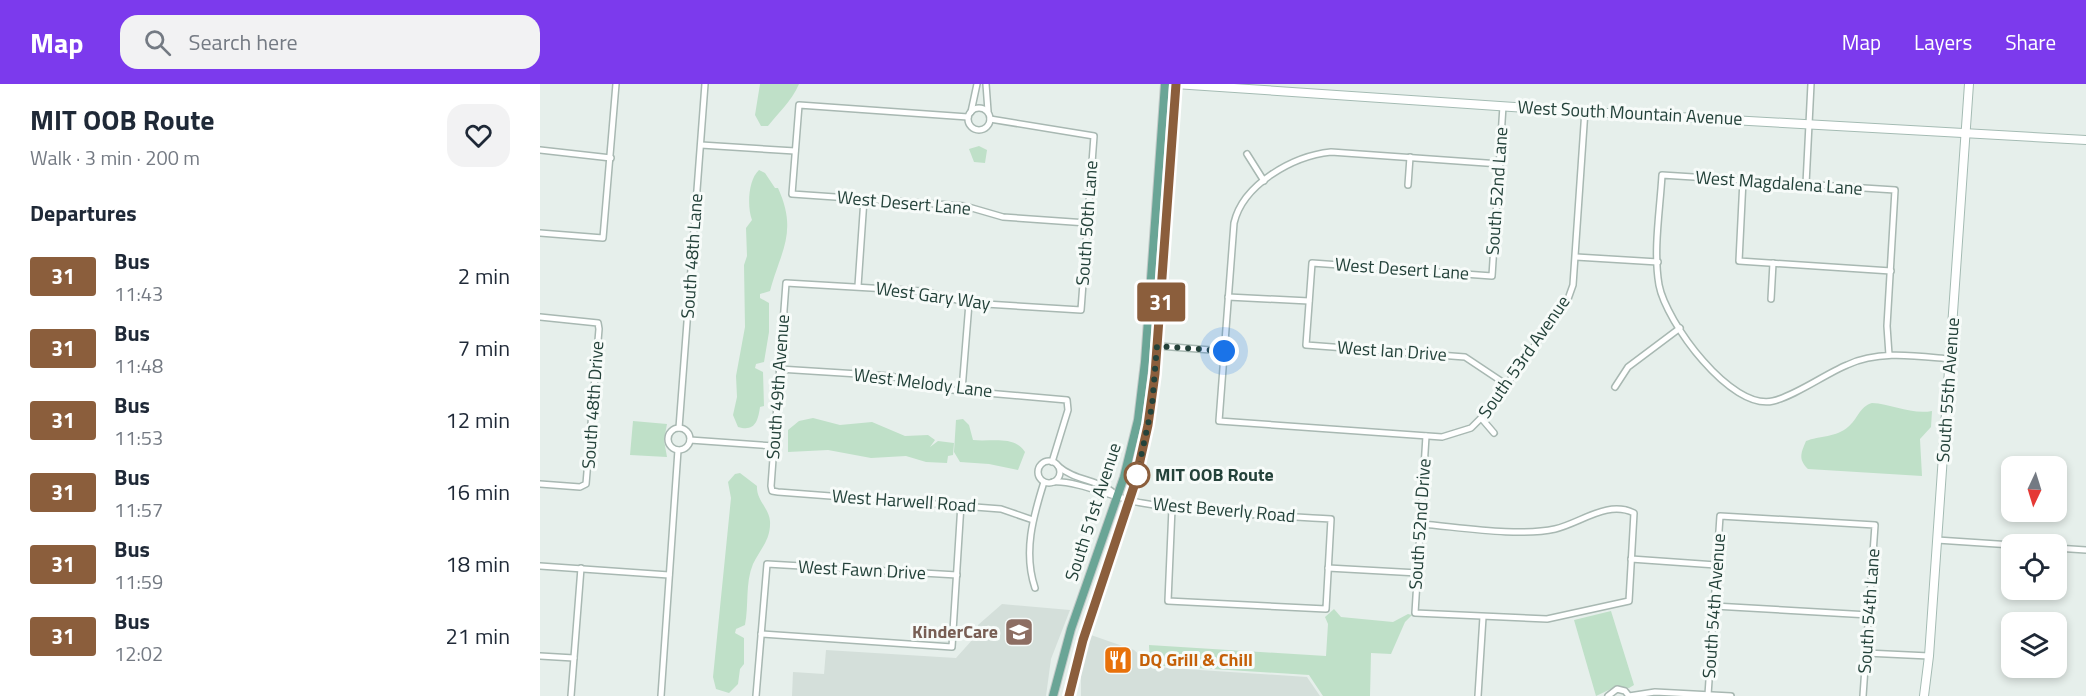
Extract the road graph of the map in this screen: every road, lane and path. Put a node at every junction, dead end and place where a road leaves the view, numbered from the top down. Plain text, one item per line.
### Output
1 (616, 84) edge
2 (705, 84) edge
3 (976, 84) edge
4 (986, 84) edge
5 (1165, 84) edge
6 (1176, 84) edge
7 (1811, 84) edge
8 (1969, 84) edge
9 (1503, 106) junction
10 (1585, 110) junction
11 (969, 114) junction
12 (989, 116) junction
13 (1810, 123) junction
14 (1966, 132) junction
15 (2086, 140) edge
16 (701, 145) junction
17 (540, 150) edge
18 (795, 151) junction
19 (1247, 154) dead end
20 (1410, 157) junction
21 (611, 158) junction
22 (1500, 164) junction
23 (1743, 180) junction
24 (1264, 181) junction
25 (1806, 184) junction
26 (1408, 185) dead end
27 (864, 199) junction
28 (1087, 223) junction
29 (540, 233) edge
30 (1576, 257) junction
31 (1658, 262) junction
32 (1773, 263) junction
33 (1891, 272) junction
34 (1492, 276) joint
35 (786, 283) joint
36 (858, 286) junction
37 (1228, 297) junction
38 (1771, 299) dead end
39 (1309, 302) junction
40 (969, 303) junction
41 (1081, 310) joint
42 (540, 317) edge
43 (1680, 328) junction
44 (1146, 345) junction
45 (1157, 346) junction
46 (1224, 351) junction
47 (1889, 356) junction
48 (1950, 359) junction
49 (779, 369) junction
50 (1507, 384) junction
51 (1615, 387) dead end
52 (962, 390) junction
53 (1482, 419) junction
54 (679, 428) junction
55 (1494, 433) dead end
56 (1426, 436) junction
57 (690, 440) junction
58 (774, 446) junction
59 (678, 450) junction
60 (1052, 462) junction
61 (1058, 466) junction
62 (1044, 482) junction
63 (1053, 482) junction
64 (540, 484) edge
65 (772, 491) joint
66 (1118, 497) junction
67 (1130, 501) junction
68 (962, 504) junction
69 (1172, 508) junction
70 (1033, 520) junction
71 (1421, 524) junction
72 (1875, 525) joint
73 (1937, 540) junction
74 (2001, 544) edge
75 (2067, 549) edge
76 (2086, 550) edge
77 (1631, 559) junction
78 (1716, 565) junction
79 (540, 566) edge
80 (580, 568) junction
81 (1328, 568) junction
82 (1418, 573) junction
83 (669, 575) junction
84 (957, 575) junction
85 (1035, 588) dead end
86 (1714, 606) junction
87 (1869, 615) junction
88 (1483, 617) junction
89 (761, 634) junction
90 (1866, 653) junction
91 (540, 656) edge
92 (1929, 656) junction
93 (574, 658) junction
94 (1708, 695) edge
95 (571, 696) edge
96 (661, 696) edge
97 (756, 696) edge
98 (1053, 696) edge
99 (1069, 696) edge
100 (1478, 696) edge
101 (1608, 696) edge
102 (1629, 696) edge
103 (1731, 696) edge
104 (1863, 696) edge
105 (1924, 696) edge

1 - 21 street
2 - 16 street, South 48th Lane
3 - 11 street
4 - 12 street
5 - 44 main road, South 51st Avenue
6 - 9 street, West South Mountain Avenue
6 - 45 main road, South 51st Avenue
7 - 13 street
8 - 14 street, South 55th Avenue
9 - 10 street, West South Mountain Avenue
9 - 22 street, South 52nd Lane
10 - 13 street, West South Mountain Avenue
10 - 30 street, South 53rd Avenue
11 - 12 street
11 - 12 street
11 - 18 street
12 - 28 street, South 50th Lane
13 - 14 street, West South Mountain Avenue
13 - 25 street
14 - 15 street, West South Mountain Avenue
14 - 48 street, South 55th Avenue
16 - 18 street
16 - 54 street, South 48th Lane
17 - 21 street
18 - 27 street, West Desert Lane
19 - 24 street
20 - 22 street
20 - 24 street
20 - 26 street
21 - 29 street
22 - 34 street, South 52nd Lane
23 - 25 street, West Magdalena Lane
23 - 31 street, West Magdalena Lane
23 - 32 street
24 - 37 street
25 - 33 street, West Magdalena Lane
27 - 28 street, West Desert Lane
27 - 36 street
28 - 41 street, South 50th Lane
30 - 31 street
30 - 50 street, South 53rd Avenue
31 - 43 street
32 - 33 street
32 - 38 street
33 - 47 street
34 - 39 street, West Desert Lane
35 - 36 street, West Gary Way
35 - 49 street, South 49th Avenue
36 - 40 street, West Gary Way
37 - 39 street
37 - 46 street
39 - 50 street, West Ian Drive
40 - 41 street, West Gary Way
40 - 52 street
42 - 64 street, South 48th Drive
43 - 47 street
43 - 51 street
44 - 45 street
44 - 66 main road, South 51st Avenue
45 - 46 street
45 - 67 main road, South 51st Avenue
46 - 56 street
47 - 48 street
48 - 73 street, South 55th Avenue
49 - 52 street, West Melody Lane
49 - 58 street, South 49th Avenue
50 - 53 street, South 53rd Avenue
52 - 60 street, West Melody Lane
53 - 55 street
53 - 56 street, South 53rd Avenue
54 - 57 street
54 - 59 street, South 48th Lane
56 - 71 street, South 52nd Drive
57 - 58 street
57 - 59 street
58 - 65 street, South 49th Avenue
59 - 83 street, South 48th Lane
60 - 61 street
60 - 62 street
61 - 63 street
61 - 66 street, West Beverly Road
62 - 63 street
62 - 70 street
63 - 66 street, West Beverly Road
65 - 68 street, West Harwell Road
66 - 67 street, West Beverly Road
66 - 98 main road, South 51st Avenue
67 - 69 street, West Beverly Road
67 - 99 main road, South 51st Avenue
68 - 70 street, West Harwell Road
68 - 84 street
69 - 81 street, West Beverly Road
69 - 81 street
70 - 85 street
71 - 77 street
71 - 82 street, South 52nd Drive
72 - 78 street, South 54th Avenue
72 - 87 street, South 54th Lane
73 - 74 street
73 - 92 street, South 55th Avenue
75 - 76 street
77 - 78 street
77 - 88 street
78 - 86 street, South 54th Avenue
79 - 80 street
80 - 83 street
80 - 93 street
81 - 82 street
82 - 88 street, South 52nd Drive
83 - 96 street, South 48th Lane
84 - 89 street, West Fawn Drive
84 - 89 street
86 - 87 street
86 - 94 street, South 54th Avenue
87 - 90 street, South 54th Lane
88 - 100 street
89 - 97 street
90 - 92 street
90 - 104 street, South 54th Lane
91 - 93 street
92 - 105 street, South 55th Avenue
93 - 95 street
94 - 102 street
94 - 103 street
101 - 102 street

